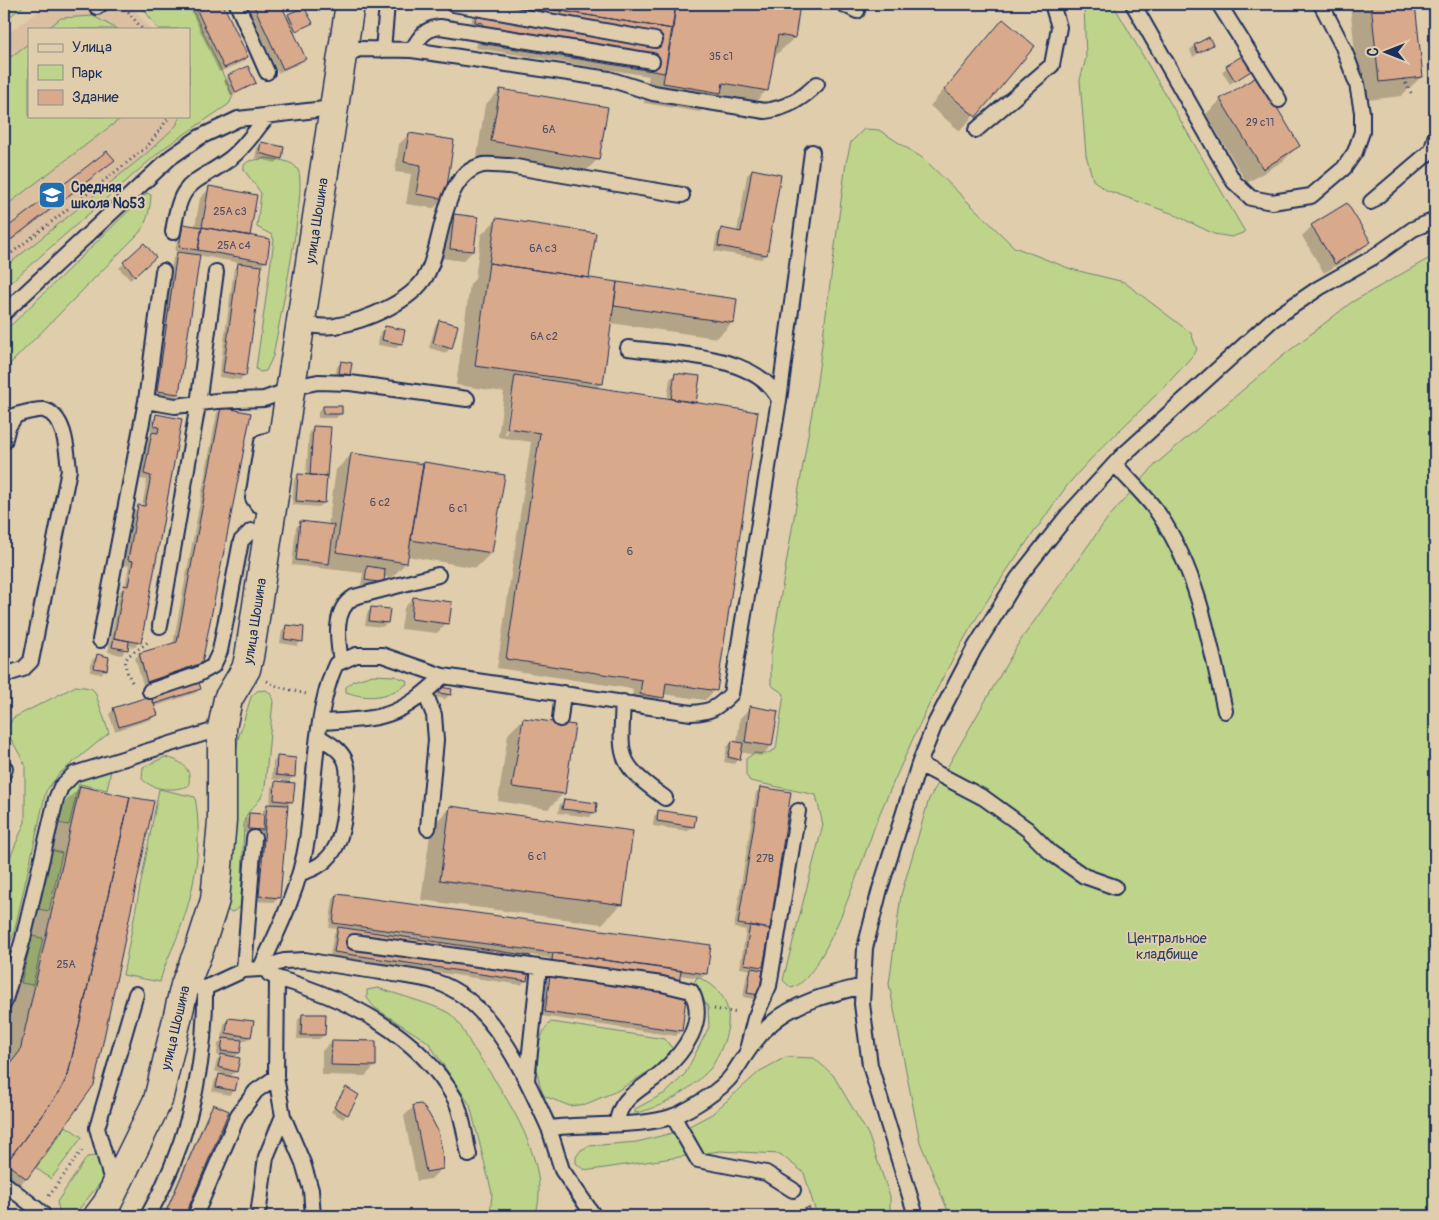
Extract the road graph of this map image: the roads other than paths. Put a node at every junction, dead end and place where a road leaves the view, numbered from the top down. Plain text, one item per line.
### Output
1 (236, 4) edge
2 (350, 4) edge
3 (387, 4) edge
4 (453, 4) edge
5 (843, 4) edge
6 (1052, 4) edge
7 (1133, 4) edge
8 (1219, 4) edge
9 (1320, 4) edge
10 (857, 11) dead end
11 (655, 40) dead end
12 (383, 50) junction
13 (412, 50) junction
14 (342, 56) junction
15 (652, 61) dead end
16 (267, 72) dead end
17 (817, 84) dead end
18 (1280, 100) dead end
19 (333, 108) junction
20 (270, 115) junction
21 (976, 130) dead end
22 (1435, 138) edge
23 (812, 152) dead end
24 (682, 195) dead end
25 (1371, 202) dead end
26 (1435, 220) edge
27 (173, 232) dead end
28 (163, 271) dead end
29 (216, 272) dead end
30 (4, 313) edge
31 (301, 324) junction
32 (628, 348) dead end
33 (291, 389) junction
34 (467, 399) dead end
35 (779, 400) junction
36 (146, 401) junction
37 (198, 404) junction
38 (4, 442) edge
39 (1115, 464) junction
40 (271, 521) junction
41 (438, 575) dead end
42 (160, 626) road end
43 (100, 640) dead end
44 (341, 662) junction
45 (4, 675) edge
46 (443, 676) junction
47 (150, 691) road end
48 (425, 693) junction
49 (563, 693) junction
50 (623, 702) junction
51 (1226, 711) dead end
52 (560, 718) dead end
53 (321, 722) junction
54 (222, 728) junction
55 (319, 737) junction
56 (919, 764) junction
57 (666, 798) dead end
58 (798, 811) dead end
59 (428, 828) dead end
60 (254, 838) dead end
61 (300, 873) junction
62 (1115, 887) dead end
63 (354, 942) dead end
64 (539, 967) junction
65 (260, 969) junction
66 (244, 970) junction
67 (277, 978) junction
68 (863, 986) junction
69 (195, 987) junction
70 (136, 994) dead end
71 (4, 1002) edge
72 (748, 1049) junction
73 (276, 1077) junction
74 (527, 1080) junction
75 (283, 1116) junction
76 (673, 1116) junction
77 (617, 1123) junction
78 (549, 1128) junction
79 (469, 1155) dead end
80 (4, 1183) edge
81 (114, 1190) junction
82 (793, 1190) dead end
83 (259, 1208) dead end
84 (42, 1214) edge
85 (98, 1216) edge
86 (148, 1216) edge
87 (195, 1216) edge
88 (313, 1216) edge
89 (594, 1216) edge
90 (916, 1216) edge

1 - 16 lane
2 - 14 street, улица Шошина
3 - 12 lane
4 - 11 lane
5 - 10 lane
6 - 21 lane
7 - 9 lane
8 - 18 lane
12 - 13 lane
12 - 14 lane
13 - 15 lane
13 - 17 lane
14 - 19 street, улица Шошина
19 - 20 lane
19 - 31 street, улица Шошина
20 - 27 lane
20 - 30 lane
22 - 25 lane
23 - 35 lane
24 - 31 lane
26 - 39 lane
28 - 36 lane
29 - 37 lane
31 - 33 street, улица Шошина
32 - 35 lane
33 - 34 lane
33 - 37 lane
33 - 40 street, улица Шошина
35 - 50 lane
36 - 37 lane
36 - 43 lane
37 - 42 lane
38 - 45 lane
39 - 51 lane
39 - 56 lane
40 - 47 lane
40 - 54 street, улица Шошина
41 - 44 lane
44 - 46 lane
44 - 53 lane
46 - 48 lane
46 - 49 lane
48 - 53 lane
48 - 59 lane
49 - 50 lane
49 - 52 lane
50 - 57 lane
53 - 55 lane
54 - 69 street, улица Шошина
54 - 71 lane
55 - 61 lane
55 - 61 lane
56 - 62 lane
56 - 68 lane
58 - 72 lane
60 - 66 lane
61 - 65 lane
63 - 64 lane
64 - 74 lane
64 - 77 lane
65 - 66 lane
65 - 67 lane
65 - 74 lane
66 - 69 lane
67 - 73 lane
67 - 79 lane
68 - 72 lane
68 - 90 lane
69 - 81 street, улица Шошина
69 - 86 lane
70 - 81 lane
72 - 76 lane
73 - 75 lane
73 - 87 lane
74 - 78 lane
75 - 83 lane
75 - 88 lane
76 - 77 lane
76 - 82 lane
77 - 78 lane
78 - 89 lane
80 - 84 lane
81 - 85 street, улица Шошина

